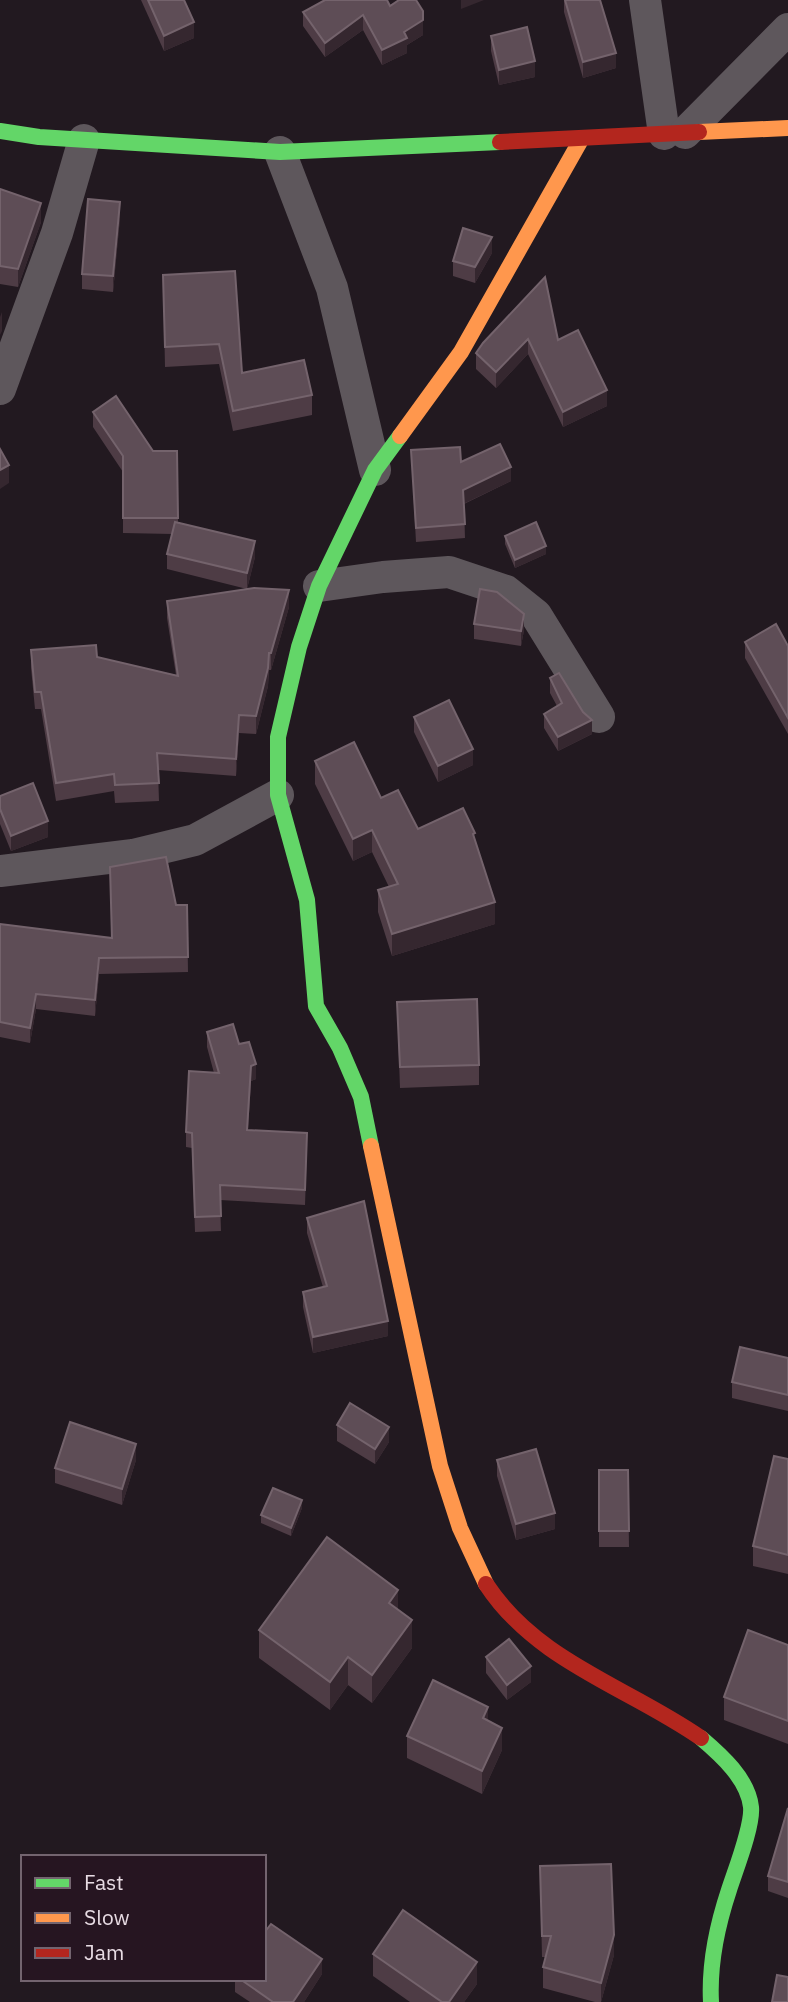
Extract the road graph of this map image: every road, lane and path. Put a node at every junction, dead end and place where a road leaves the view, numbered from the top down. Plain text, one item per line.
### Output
1 (645, 0) edge
2 (788, 29) edge
3 (788, 128) edge
4 (0, 131) edge
5 (675, 134) junction
6 (582, 138) junction
7 (84, 140) junction
8 (280, 152) junction
9 (0, 389) edge
10 (375, 470) junction
11 (319, 586) junction
12 (599, 717) dead end
13 (278, 795) junction
14 (0, 871) edge
15 (711, 2002) edge

1 - 5 street
2 - 5 street
3 - 5 street
4 - 7 street
5 - 6 street
6 - 8 street
6 - 10 street
7 - 8 street
7 - 9 street
8 - 10 street
10 - 11 street
11 - 12 street
11 - 13 street
13 - 14 street
13 - 15 street

